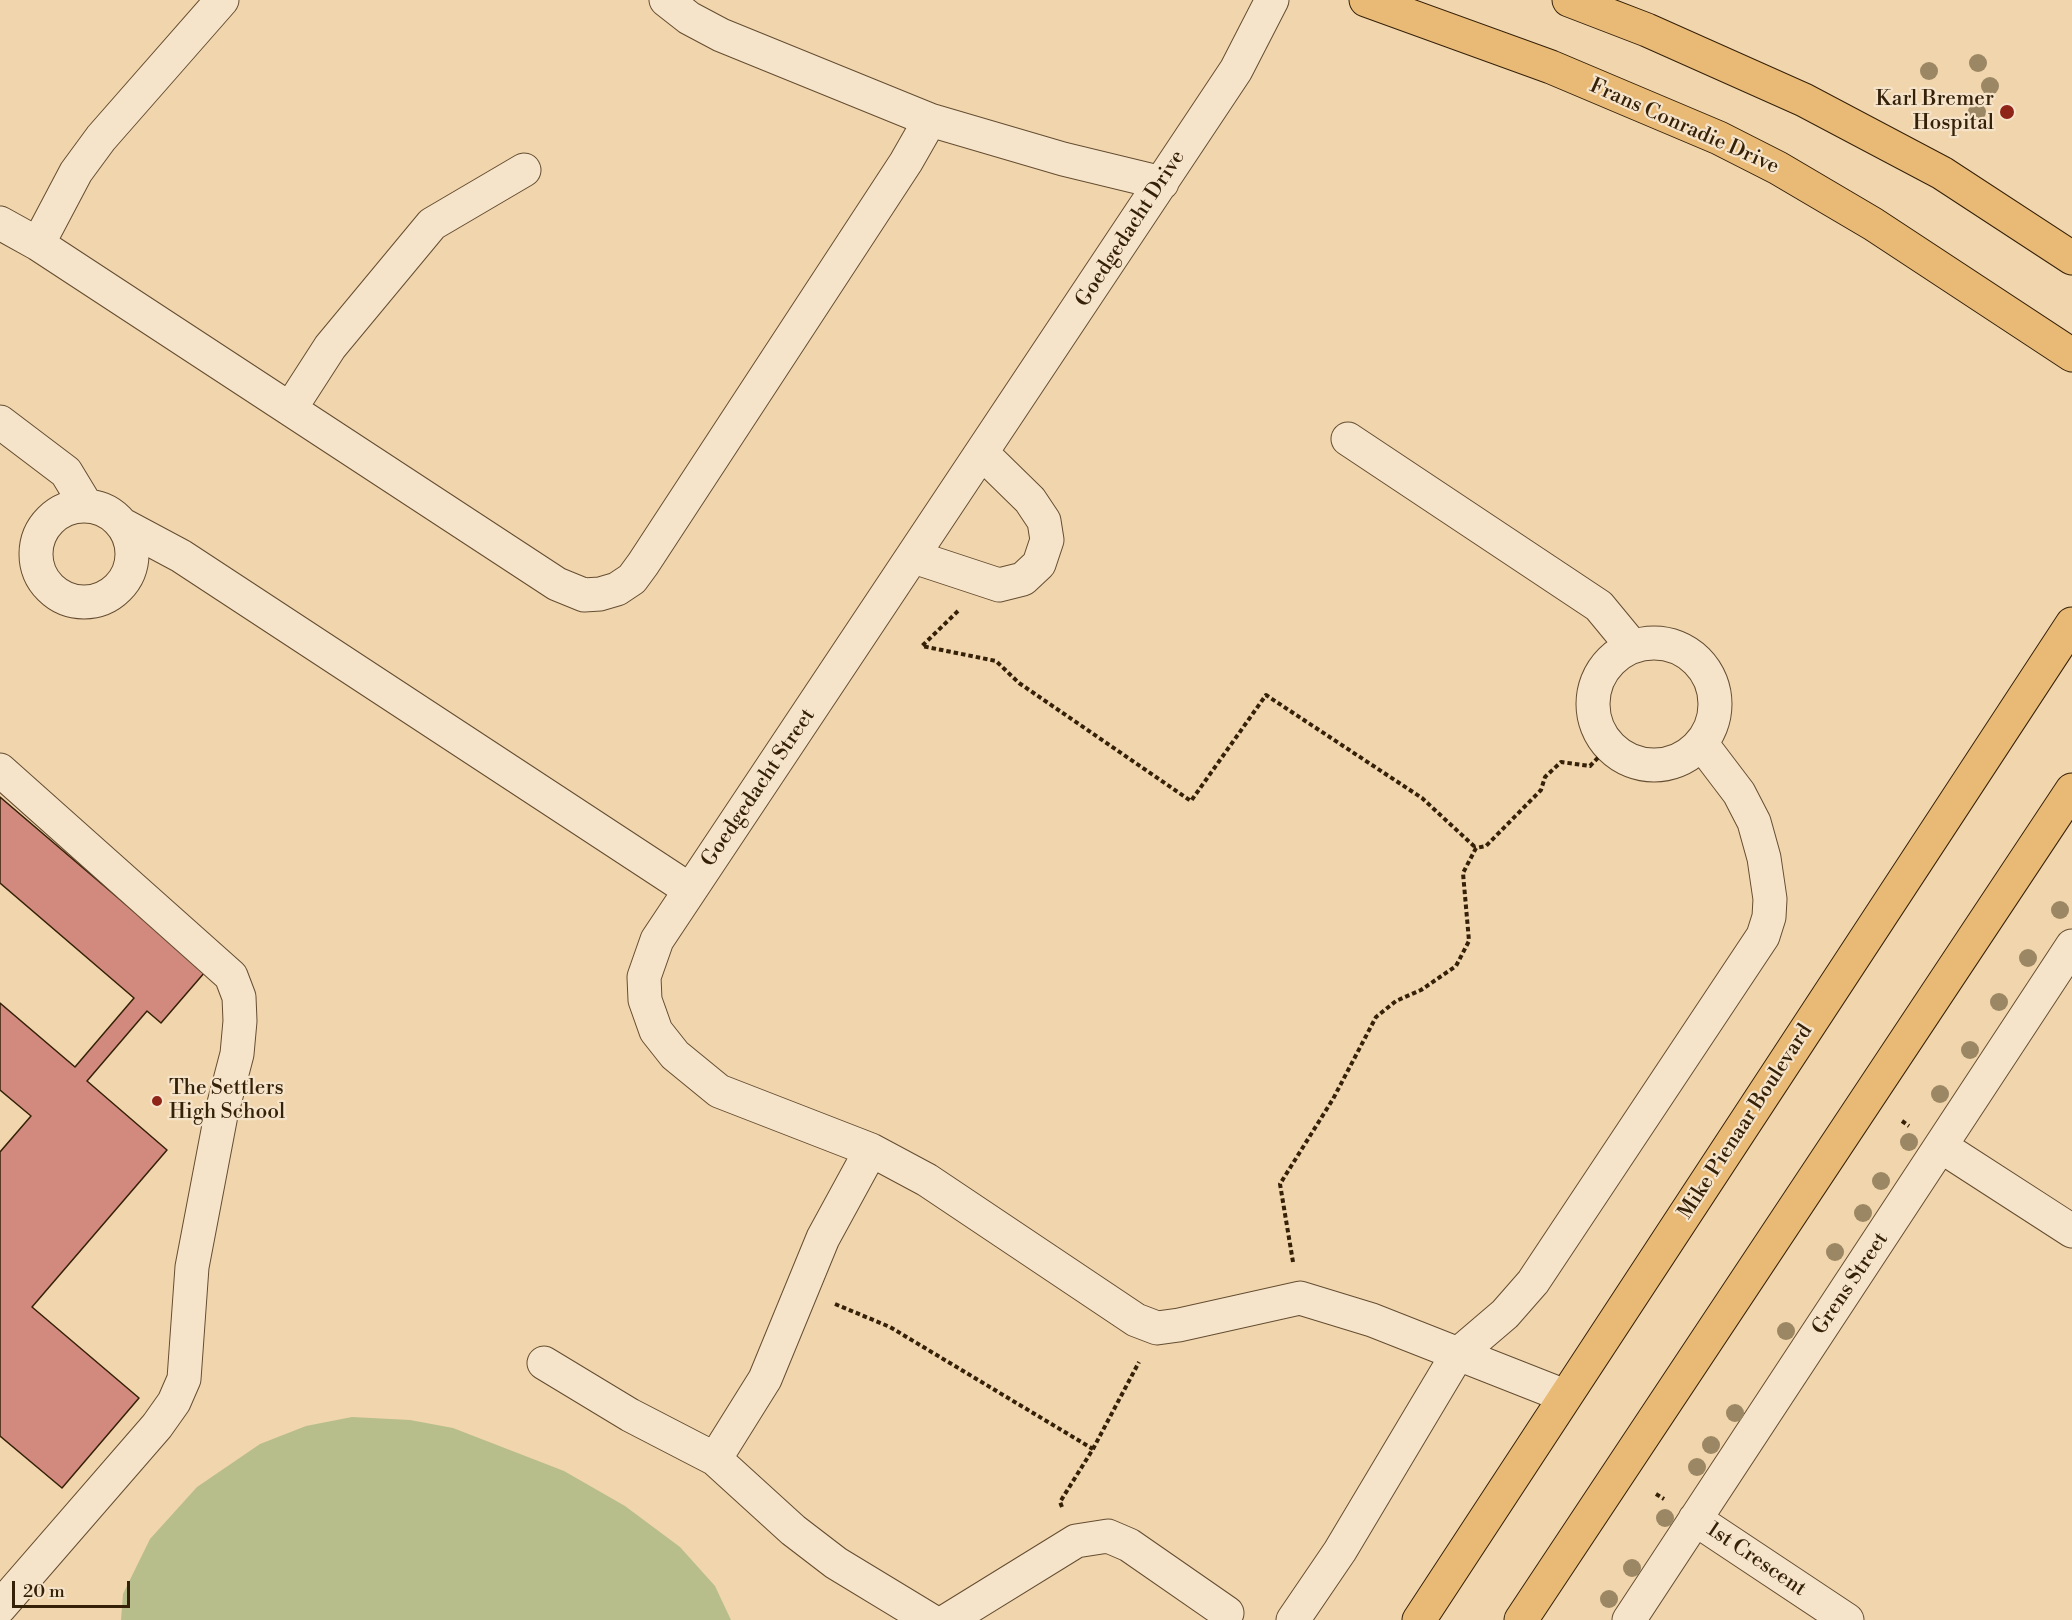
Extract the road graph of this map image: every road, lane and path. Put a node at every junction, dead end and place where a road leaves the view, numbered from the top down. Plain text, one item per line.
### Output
1 (222, 0) edge
2 (666, 0) edge
3 (1272, 0) edge
4 (1366, 0) edge
5 (1569, 0) edge
6 (930, 120) junction
7 (524, 170) dead end
8 (1162, 183) junction
9 (0, 223) edge
10 (38, 244) junction
11 (2072, 258) edge
12 (2072, 355) edge
13 (290, 409) junction
14 (0, 422) edge
15 (1348, 439) dead end
16 (983, 454) junction
17 (86, 505) junction
18 (123, 525) junction
19 (914, 557) junction
20 (130, 568) junction
21 (196, 568) junction
22 (988, 582) junction
23 (2072, 624) edge
24 (1632, 646) junction
25 (1701, 743) junction
26 (1610, 745) junction
27 (0, 770) edge
28 (2072, 790) edge
29 (1476, 848) junction
30 (690, 890) junction
31 (2072, 946) edge
32 (1942, 1147) junction
33 (871, 1150) junction
34 (2072, 1232) edge
35 (801, 1290) junction
36 (1300, 1298) junction
37 (1157, 1328) junction
38 (1457, 1355) junction
39 (544, 1363) dead end
40 (1565, 1396) junction
41 (1093, 1449) junction
42 (715, 1459) junction
43 (1695, 1519) junction
44 (1076, 1541) junction
45 (0, 1607) edge
46 (1227, 1613) dead end
47 (930, 1620) edge
48 (948, 1620) edge
49 (1293, 1620) edge
50 (1419, 1620) edge
51 (1521, 1620) edge
52 (1629, 1620) edge
53 (1847, 1620) edge

1 - 10 street
2 - 6 street
3 - 8 street, Goedgedacht Drive
4 - 12 main road, Frans Conradie Drive
5 - 11 main road
6 - 8 street
6 - 13 street
7 - 13 street
8 - 16 street, Goedgedacht Drive
9 - 10 street
10 - 13 street
14 - 17 street
15 - 24 street
16 - 19 street, Goedgedacht Drive
16 - 22 street
17 - 18 street
17 - 20 street
18 - 20 street
18 - 21 street
19 - 22 street
19 - 30 street, Goedgedacht Street
20 - 21 street
21 - 30 street
22 - 29 path
23 - 40 main road, Mike Pienaar Boulevard
24 - 25 street
24 - 26 street
25 - 26 street
25 - 38 street
26 - 29 path
27 - 45 street
28 - 51 main road
29 - 36 path
30 - 33 street, Goedgedacht Street
31 - 32 street, Grens Street
32 - 34 street
32 - 43 street, Grens Street
33 - 35 street
33 - 37 street, Goedgedacht Street
35 - 41 path
35 - 42 street
36 - 37 street
36 - 38 street
37 - 41 path
38 - 40 street
38 - 49 street
39 - 42 street
40 - 50 main road, Mike Pienaar Boulevard
41 - 44 path
42 - 47 street
43 - 52 street, Grens Street
43 - 53 street, 1st Crescent
44 - 46 street
44 - 48 street

